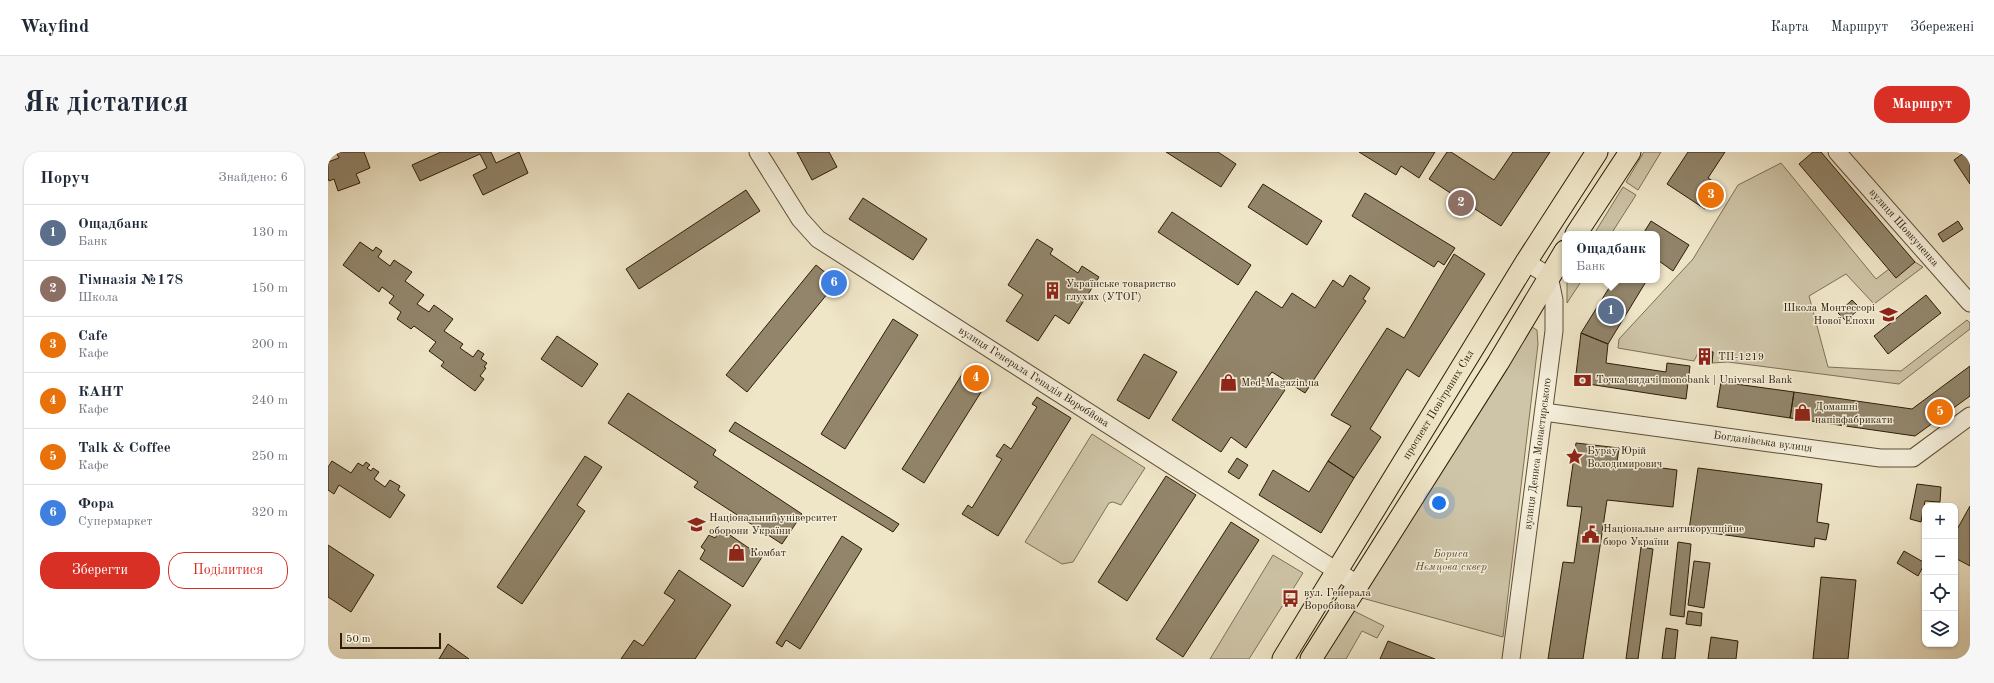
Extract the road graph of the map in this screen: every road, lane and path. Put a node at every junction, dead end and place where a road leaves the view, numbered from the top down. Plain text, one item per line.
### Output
1 (758, 152) edge
2 (1597, 152) edge
3 (1630, 152) edge
4 (1837, 152) edge
5 (1578, 231) edge
6 (1562, 256) edge
7 (1526, 262) junction
8 (1549, 276) junction
9 (1970, 303) edge
10 (1544, 412) junction
11 (1970, 416) edge
12 (1338, 572) junction
13 (1357, 584) junction
14 (1283, 659) edge
15 (1311, 659) edge
16 (1511, 659) edge

1 - 12 street, вулиця Генерала Генадія Воробйова
2 - 7 main road, проспект Повітряних Сил
3 - 5 main road
4 - 9 street, вулиця Шовкуненка
6 - 8 main road
7 - 8 street
7 - 12 main road, проспект Повітряних Сил
8 - 10 street, вулиця Дениса Монастирського
8 - 13 main road
10 - 11 street, Богданівська вулиця
10 - 16 street, вулиця Дениса Монастирського
12 - 13 street, вулиця Генерала Генадія Воробйова
12 - 14 main road, проспект Повітряних Сил
13 - 15 main road

